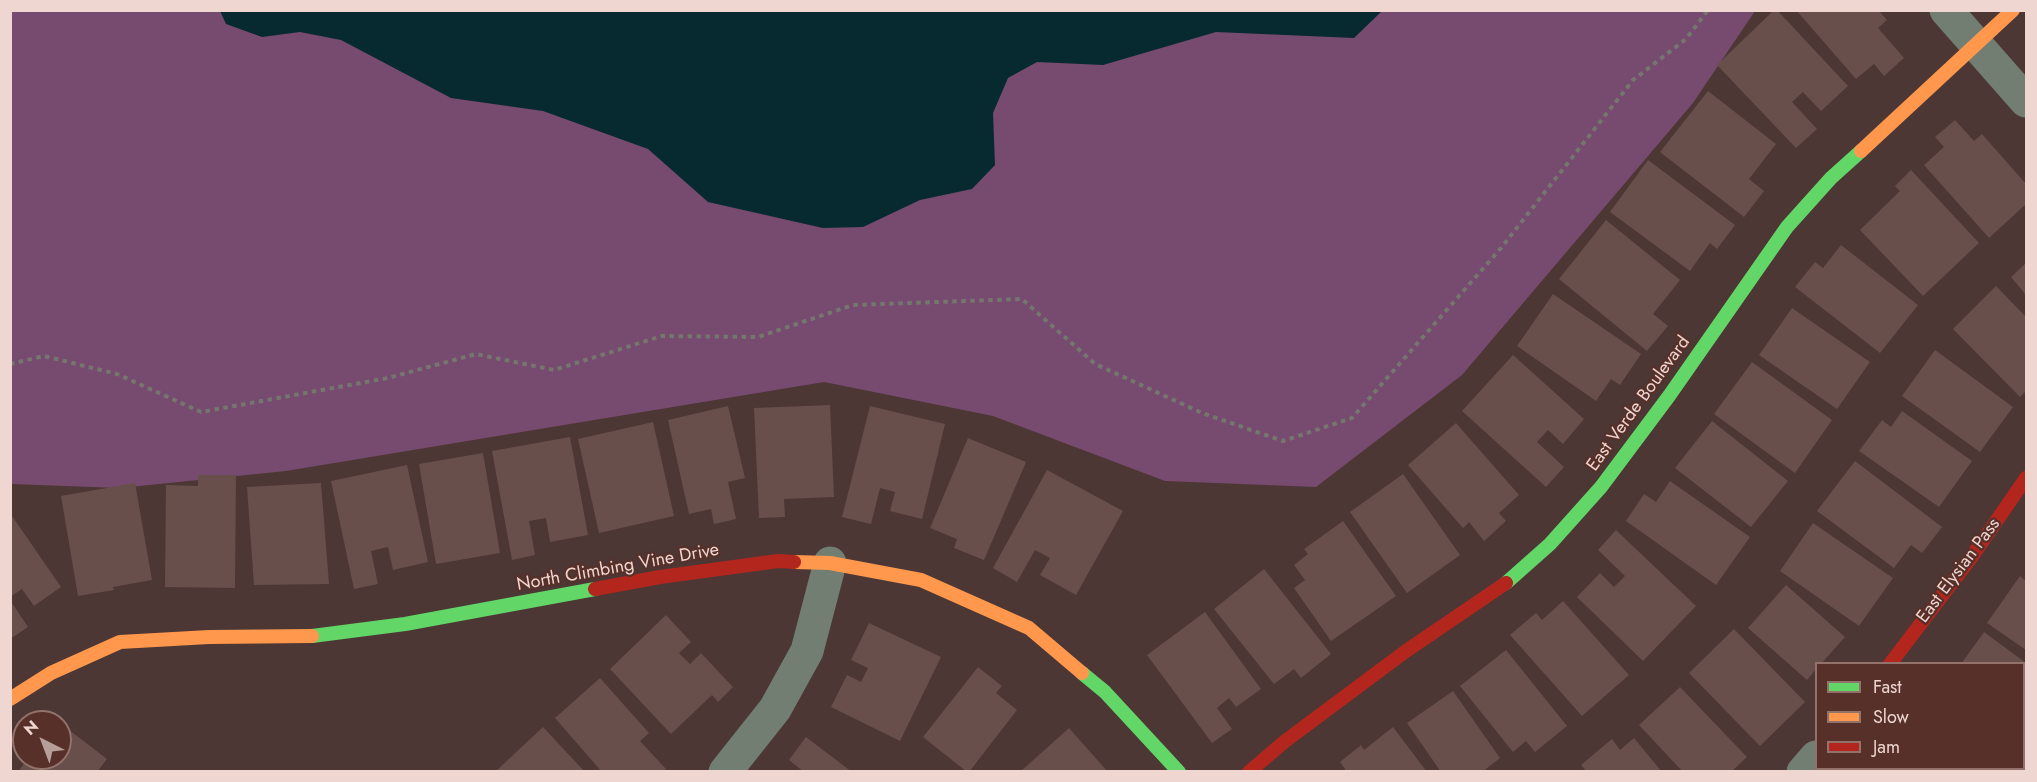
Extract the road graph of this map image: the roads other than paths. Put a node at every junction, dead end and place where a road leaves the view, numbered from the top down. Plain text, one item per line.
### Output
1 (1946, 10) edge
2 (2013, 10) edge
3 (1975, 44) junction
4 (2026, 101) edge
5 (2026, 478) edge
6 (830, 563) junction
7 (1891, 662) edge
8 (10, 699) edge
9 (1815, 758) edge
10 (725, 771) edge
11 (1179, 771) edge
12 (1249, 771) edge
13 (1803, 771) edge

1 - 3 street
2 - 3 street, East Verde Boulevard
3 - 4 street
3 - 12 street, East Verde Boulevard
5 - 7 street, East Elysian Pass
6 - 8 street, North Climbing Vine Drive
6 - 10 street
6 - 11 street, North Climbing Vine Drive
9 - 13 street

